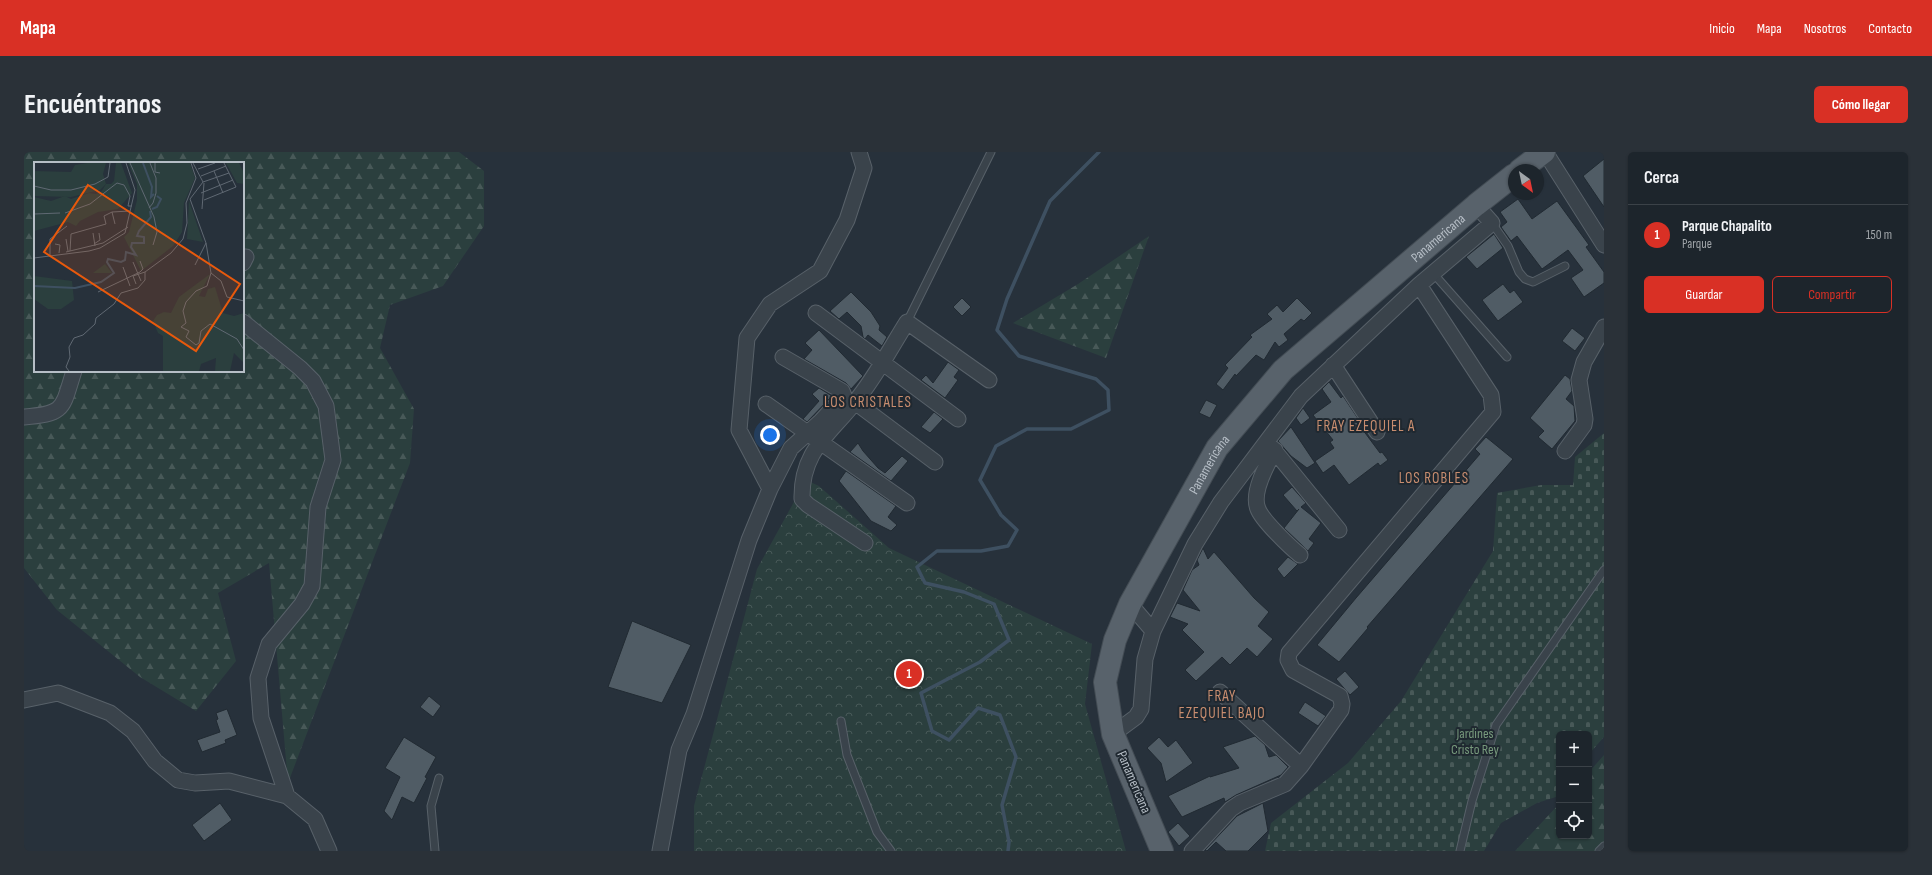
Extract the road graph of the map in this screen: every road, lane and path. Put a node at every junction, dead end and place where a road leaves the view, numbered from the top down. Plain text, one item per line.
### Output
1 (859, 152) edge
2 (991, 152) edge
3 (1544, 152) edge
4 (1528, 164) edge
5 (1508, 180) edge
6 (1476, 205) junction
7 (1492, 223) junction
8 (1604, 245) edge
9 (1564, 266) dead end
10 (1433, 273) junction
11 (1419, 285) junction
12 (816, 313) dead end
13 (907, 322) junction
14 (244, 323) edge
15 (1604, 327) edge
16 (783, 357) dead end
17 (1507, 357) dead end
18 (883, 362) junction
19 (1333, 365) junction
20 (74, 372) edge
21 (988, 380) dead end
22 (856, 402) junction
23 (766, 404) dead end
24 (24, 417) edge
25 (958, 419) dead end
26 (1378, 432) dead end
27 (813, 437) junction
28 (1271, 446) junction
29 (1565, 450) dead end
30 (935, 462) dead end
31 (770, 489) junction
32 (907, 503) dead end
33 (1338, 530) dead end
34 (865, 543) dead end
35 (1300, 555) dead end
36 (1604, 570) edge
37 (1130, 604) junction
38 (1153, 631) junction
39 (1220, 692) dead end
40 (24, 700) edge
41 (842, 721) dead end
42 (1113, 734) junction
43 (1302, 766) junction
44 (440, 778) dead end
45 (287, 796) junction
46 (1604, 846) edge
47 (329, 851) edge
48 (435, 851) edge
49 (660, 851) edge
50 (891, 851) edge
51 (1162, 851) edge
52 (1192, 851) edge
53 (1460, 851) edge
54 (1599, 851) edge

1 - 31 street
2 - 13 lane
3 - 4 main road
3 - 8 street
5 - 6 main road, Panamericana
6 - 7 street
6 - 37 main road, Panamericana
7 - 9 lane
7 - 10 street
10 - 11 street
10 - 17 lane
11 - 19 street
11 - 43 street
12 - 18 street
13 - 18 street
13 - 21 street
14 - 45 street
15 - 29 street
16 - 27 street
18 - 22 street
18 - 25 street
19 - 26 street
19 - 28 street
20 - 24 street
22 - 27 street
22 - 30 street
23 - 27 street
27 - 31 street
27 - 32 street
27 - 34 street
28 - 33 street
28 - 35 street
28 - 38 street
31 - 49 street
36 - 53 lane
37 - 38 street
37 - 42 main road, Panamericana
38 - 42 street
39 - 43 street
40 - 45 street
41 - 50 lane
42 - 51 main road, Panamericana
43 - 52 street
44 - 48 lane
45 - 47 street
46 - 54 lane

